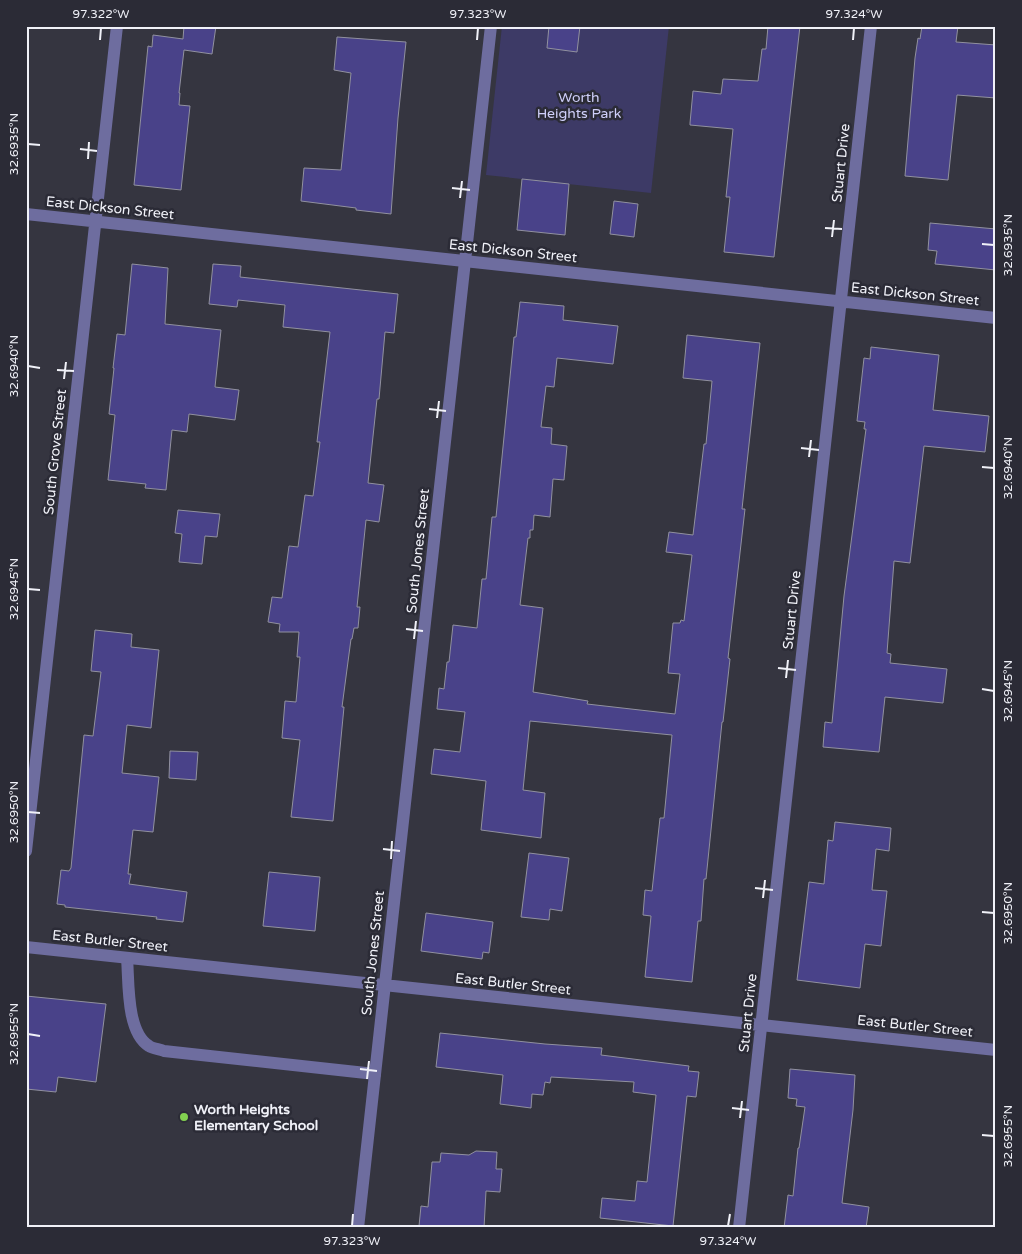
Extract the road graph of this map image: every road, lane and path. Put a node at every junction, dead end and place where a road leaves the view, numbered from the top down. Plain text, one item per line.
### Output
1 (117, 26) edge
2 (491, 26) edge
3 (871, 26) edge
4 (26, 214) edge
5 (95, 221) junction
6 (465, 261) junction
7 (841, 301) junction
8 (996, 318) edge
9 (26, 851) edge
10 (26, 947) edge
11 (127, 958) junction
12 (385, 985) junction
13 (762, 1025) junction
14 (996, 1050) edge
15 (375, 1074) junction
16 (358, 1228) edge
17 (740, 1228) edge

1 - 5 street, South Grove Street
2 - 6 street, South Jones Street
3 - 7 street, Stuart Drive
4 - 5 street, East Dickson Street
5 - 6 street, East Dickson Street
5 - 9 street, South Grove Street
6 - 7 street, East Dickson Street
6 - 12 street, South Jones Street
7 - 8 street, East Dickson Street
7 - 13 street, Stuart Drive
10 - 11 street, East Butler Street
11 - 12 street, East Butler Street
11 - 15 street
12 - 13 street, East Butler Street
12 - 15 street, South Jones Street
13 - 14 street, East Butler Street
13 - 17 street, Stuart Drive
15 - 16 street, South Jones Street

